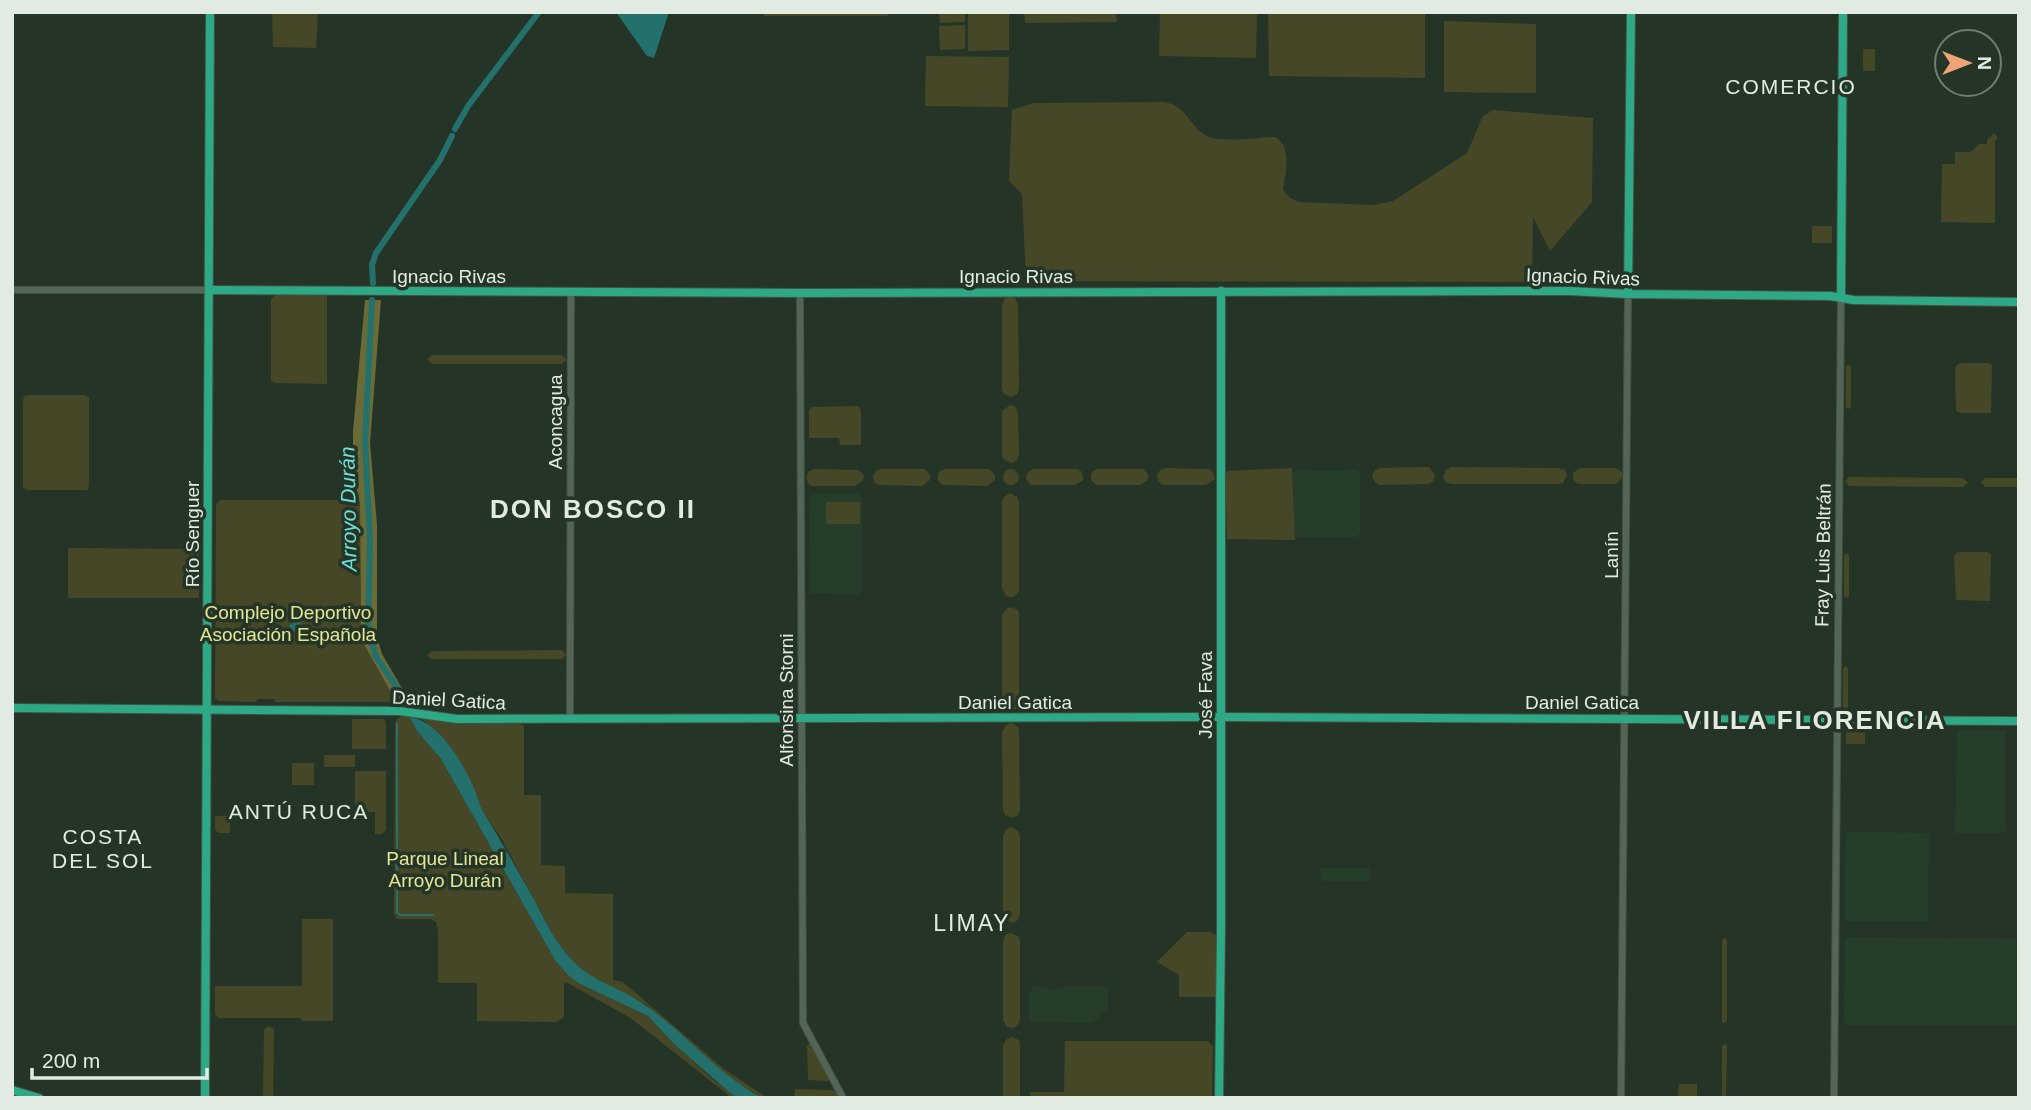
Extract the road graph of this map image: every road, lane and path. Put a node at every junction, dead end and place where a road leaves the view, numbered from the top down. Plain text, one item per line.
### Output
1 (210, 12) edge
2 (1631, 12) edge
3 (1843, 12) edge
4 (12, 290) edge
5 (209, 290) junction
6 (1221, 291) junction
7 (571, 292) junction
8 (800, 293) junction
9 (1628, 294) junction
10 (1841, 298) junction
11 (2019, 302) edge
12 (12, 708) edge
13 (207, 709) junction
14 (1221, 717) junction
15 (802, 718) junction
16 (1624, 718) junction
17 (570, 719) junction
18 (1837, 720) junction
19 (2019, 721) edge
20 (12, 1090) edge
21 (39, 1098) edge
22 (205, 1098) edge
23 (843, 1098) edge
24 (1219, 1098) edge
25 (1621, 1098) edge
26 (1834, 1098) edge

1 - 5 main road, Río Senguer
2 - 9 main road, Lanín
3 - 10 main road, Fray Luis Beltrán
4 - 5 street, Ignacio Rivas
5 - 7 main road, Ignacio Rivas
5 - 13 main road, Río Senguer
6 - 8 main road, Ignacio Rivas
6 - 9 main road, Ignacio Rivas
6 - 14 main road, José Fava
7 - 8 main road, Ignacio Rivas
7 - 17 street, Aconcagua
8 - 15 street, Alfonsina Storni
9 - 10 main road, Ignacio Rivas
9 - 16 street, Lanín
10 - 11 main road, Ignacio Rivas
10 - 18 street, Fray Luis Beltrán
12 - 13 main road, Daniel Gatica
13 - 17 main road, Daniel Gatica
13 - 22 main road, Río Senguer
14 - 15 main road, Daniel Gatica
14 - 16 main road, Daniel Gatica
14 - 24 main road, José Fava
15 - 17 main road, Daniel Gatica
15 - 23 street, Alfonsina Storni
16 - 18 main road, Daniel Gatica
16 - 25 street, Lanín
18 - 19 main road, Daniel Gatica
18 - 26 street, Fray Luis Beltrán
20 - 21 main road

